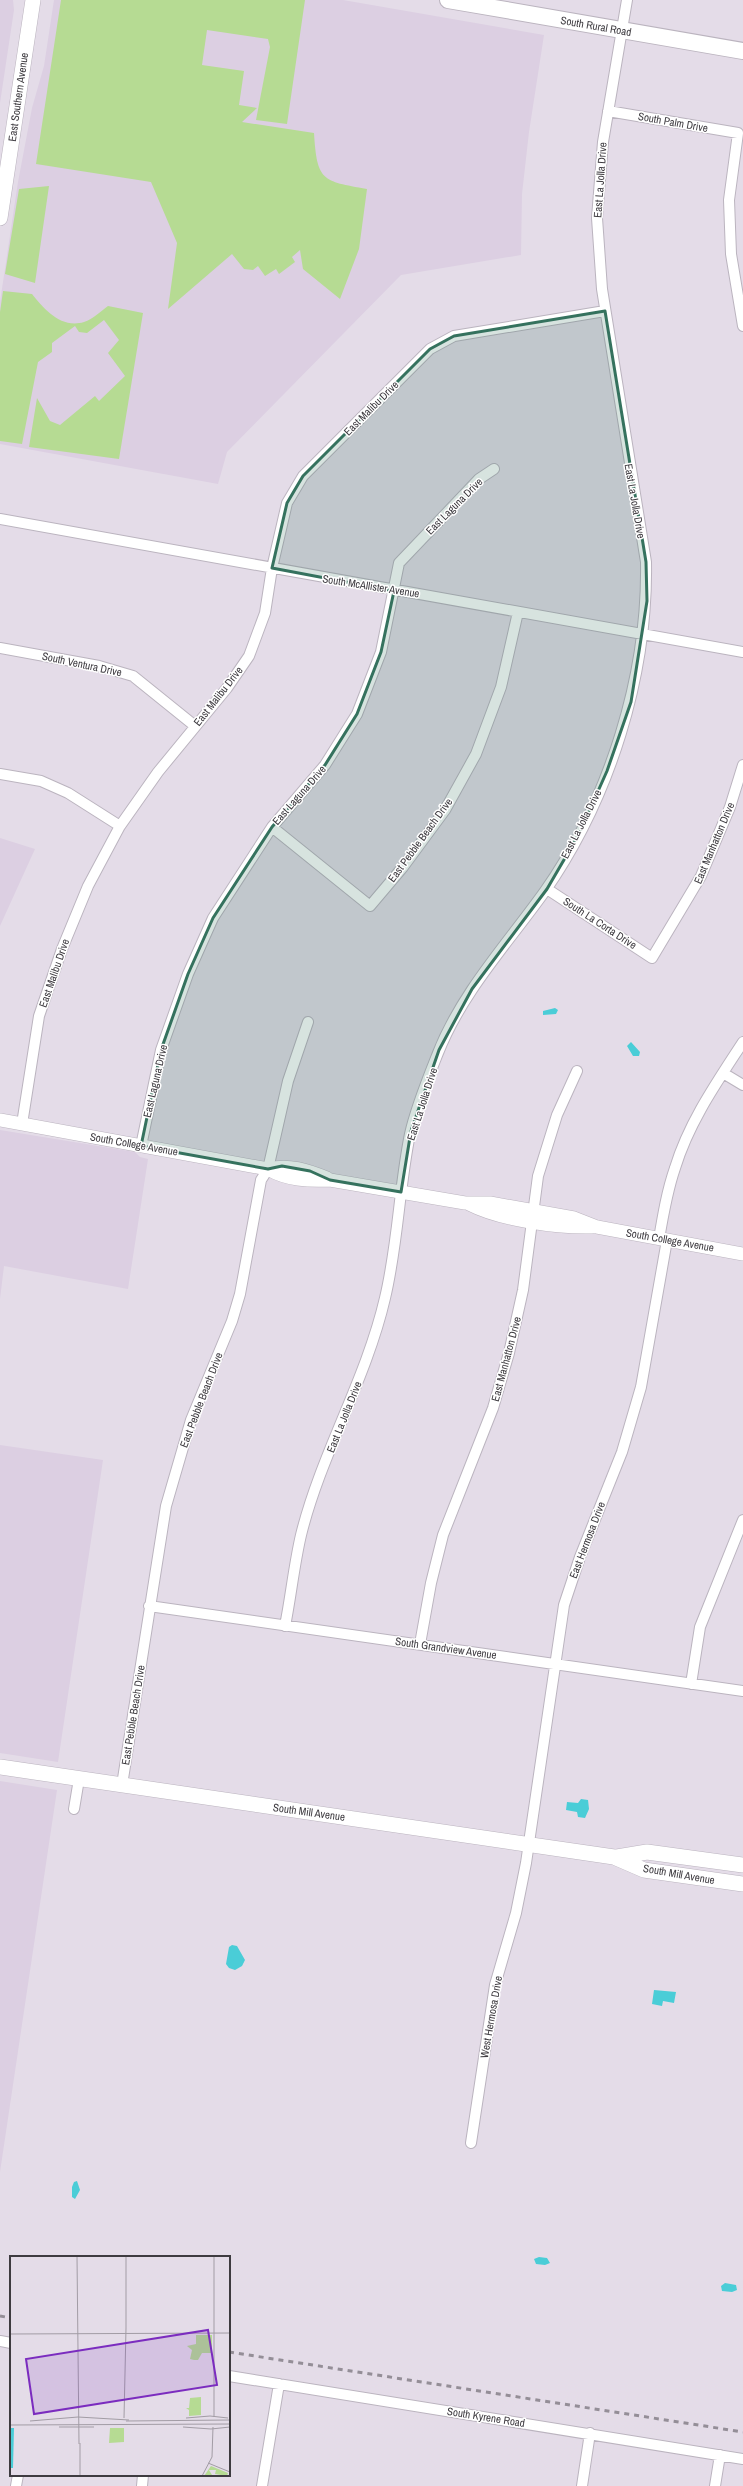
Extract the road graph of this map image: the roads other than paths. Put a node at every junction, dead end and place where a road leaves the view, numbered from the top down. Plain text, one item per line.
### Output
1 (33, 0) edge
2 (448, 0) edge
3 (627, 0) edge
4 (494, 3) edge
5 (622, 30) junction
6 (743, 51) edge
7 (608, 112) junction
8 (0, 218) edge
9 (605, 311) junction
10 (743, 326) edge
11 (494, 470) dead end
12 (0, 519) edge
13 (272, 568) junction
14 (394, 591) junction
15 (518, 612) junction
16 (642, 635) junction
17 (0, 648) edge
18 (743, 652) edge
19 (194, 726) junction
20 (743, 765) edge
21 (0, 774) edge
22 (120, 826) junction
23 (272, 827) junction
24 (547, 888) junction
25 (652, 958) joint
26 (308, 1022) dead end
27 (743, 1042) edge
28 (577, 1071) dead end
29 (723, 1073) junction
30 (743, 1085) edge
31 (0, 1120) edge
32 (22, 1124) junction
33 (141, 1146) junction
34 (268, 1169) junction
35 (401, 1192) junction
36 (533, 1216) junction
37 (663, 1240) junction
38 (743, 1254) edge
39 (743, 1520) edge
40 (149, 1606) junction
41 (285, 1626) junction
42 (420, 1644) junction
43 (555, 1665) junction
44 (691, 1684) junction
45 (743, 1691) edge
46 (0, 1767) edge
47 (79, 1779) junction
48 (122, 1785) junction
49 (74, 1809) dead end
50 (528, 1844) junction
51 (617, 1857) junction
52 (743, 1865) edge
53 (743, 1884) edge
54 (471, 2143) dead end
55 (0, 2341) edge
56 (10, 2343) edge
57 (230, 2376) edge
58 (279, 2384) junction
59 (590, 2433) junction
60 (720, 2455) junction
61 (743, 2459) edge
62 (18, 2476) edge
63 (144, 2476) edge
64 (16, 2486) edge
65 (142, 2486) edge
66 (262, 2486) edge
67 (582, 2486) edge
68 (715, 2486) edge

1 - 8 main road, East Southern Avenue
2 - 4 main road, South Rural Road
3 - 5 street, East La Jolla Drive
4 - 5 main road, South Rural Road
5 - 6 main road, South Rural Road
5 - 7 street, East La Jolla Drive
7 - 9 street, East La Jolla Drive
7 - 10 street, South Palm Drive
9 - 13 street, East Malibu Drive
9 - 16 street, East La Jolla Drive
11 - 14 street, East Laguna Drive
12 - 13 street, South McAllister Avenue
13 - 14 street, South McAllister Avenue
13 - 19 street, East Malibu Drive
14 - 15 street, South McAllister Avenue
14 - 23 street, East Laguna Drive
15 - 16 street, South McAllister Avenue
15 - 23 street, East Pebble Beach Drive
16 - 18 street, South McAllister Avenue
16 - 24 street, East La Jolla Drive
17 - 19 street, South Ventura Drive
19 - 22 street, East Malibu Drive
20 - 25 street, East Manhatton Drive
21 - 22 street
22 - 32 street, East Malibu Drive
23 - 33 street, East Laguna Drive
24 - 25 street, South La Corta Drive
24 - 35 street, East La Jolla Drive
26 - 34 street, East Pebble Beach Drive
27 - 29 street, East Hermosa Drive
28 - 36 street, East Manhatton Drive
29 - 30 street
29 - 37 street, East Hermosa Drive
31 - 32 street, South College Avenue
32 - 33 street, South College Avenue
33 - 34 street, South College Avenue
34 - 35 street, South College Avenue
34 - 40 street, East Pebble Beach Drive
35 - 36 street, South College Avenue
35 - 41 street, East La Jolla Drive
36 - 37 street, South College Avenue
36 - 42 street, East Manhatton Drive
37 - 38 street, South College Avenue
37 - 43 street, East Hermosa Drive
39 - 44 street
40 - 41 street, South Grandview Avenue
40 - 48 street, East Pebble Beach Drive
41 - 42 street, South Grandview Avenue
42 - 43 street, South Grandview Avenue
43 - 44 street, South Grandview Avenue
43 - 50 street, East Hermosa Drive
44 - 45 street, South Grandview Avenue
46 - 47 main road, South Mill Avenue
47 - 48 main road, South Mill Avenue
47 - 49 street
48 - 50 main road, South Mill Avenue
50 - 51 main road, South Mill Avenue
50 - 54 street, West Hermosa Drive
51 - 52 main road, South Mill Avenue
51 - 53 main road, South Mill Avenue
55 - 56 street
57 - 58 street, South Kyrene Road
58 - 59 street, South Kyrene Road
58 - 66 street
59 - 60 street, South Kyrene Road
59 - 67 street
60 - 61 street, South Kyrene Road
60 - 68 street
62 - 64 street
63 - 65 street

